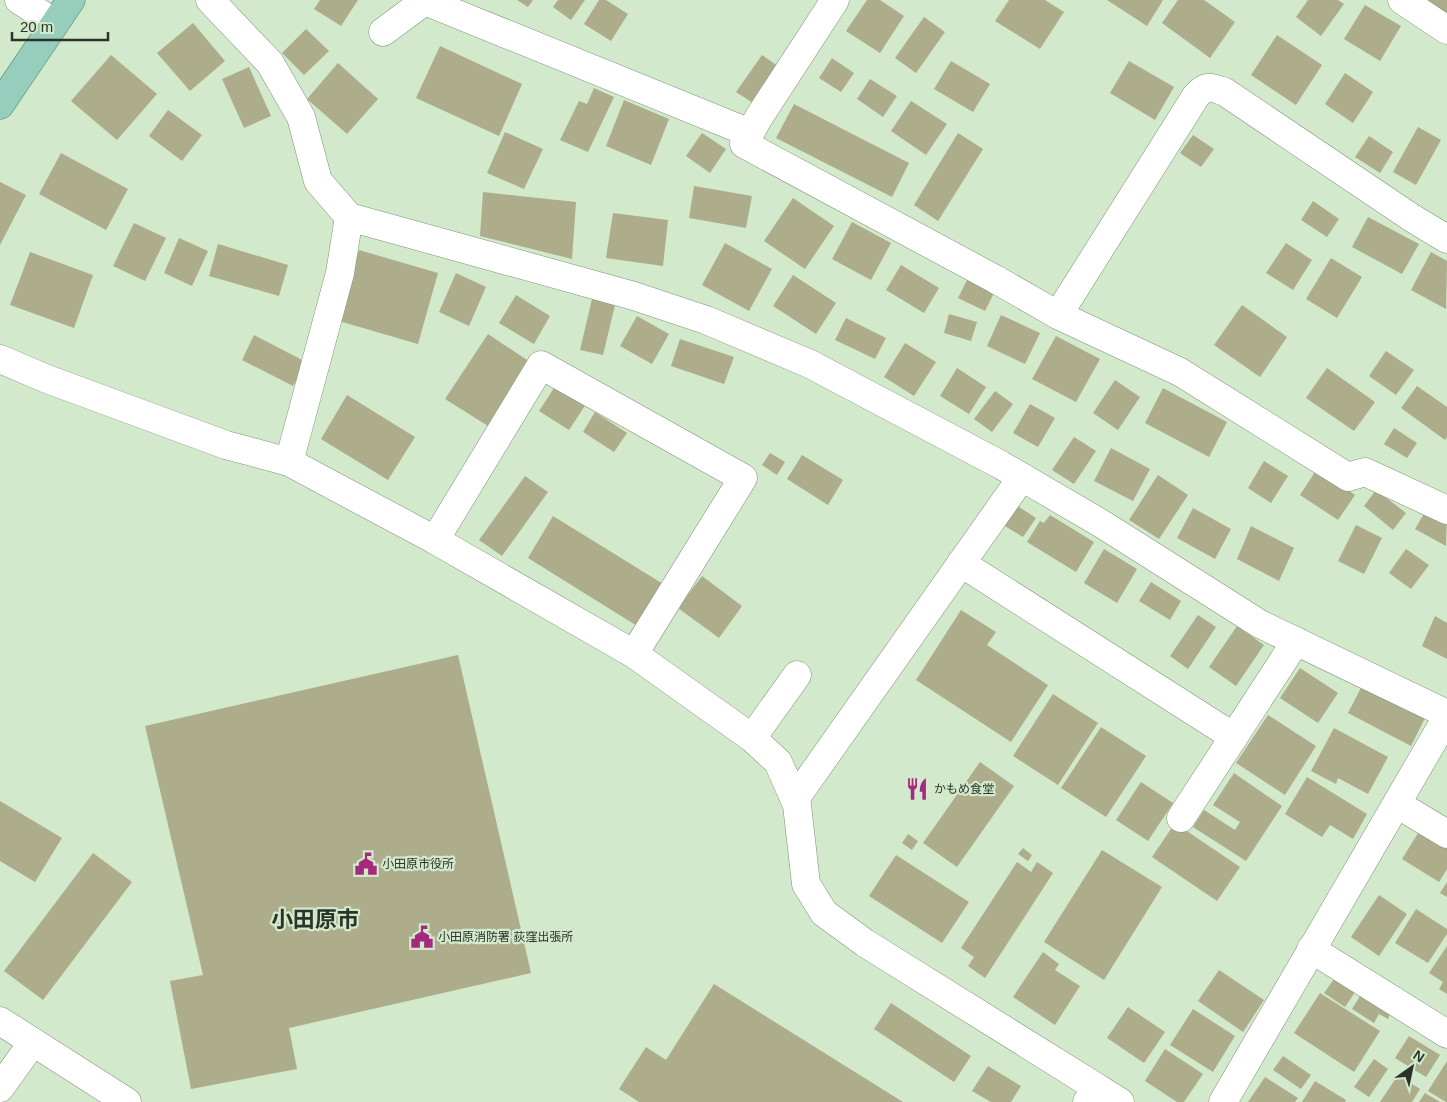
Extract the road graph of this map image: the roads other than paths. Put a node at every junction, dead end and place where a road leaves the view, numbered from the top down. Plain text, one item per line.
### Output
1 (19, 0) edge
2 (71, 0) edge
3 (210, 0) edge
4 (425, 0) edge
5 (835, 0) edge
6 (1402, 0) edge
7 (55, 23) junction
8 (1447, 30) edge
9 (383, 32) dead end
10 (0, 105) edge
11 (750, 133) junction
12 (349, 217) junction
13 (1447, 239) edge
14 (1058, 315) junction
15 (0, 359) edge
16 (289, 462) junction
17 (1022, 477) junction
18 (1447, 510) edge
19 (435, 540) junction
20 (961, 563) junction
21 (1296, 641) junction
22 (634, 654) junction
23 (797, 674) dead end
24 (1447, 715) edge
25 (1234, 737) junction
26 (752, 738) junction
27 (795, 799) junction
28 (1397, 804) junction
29 (1181, 818) dead end
30 (1447, 834) edge
31 (1311, 949) junction
32 (0, 1021) edge
33 (1447, 1034) edge
34 (33, 1042) junction
35 (0, 1088) edge
36 (1091, 1094) edge
37 (128, 1102) edge
38 (1120, 1102) edge
39 (1223, 1102) edge

1 - 7 street
2 - 7 main road
3 - 12 street
4 - 9 street
4 - 11 street
5 - 11 street
6 - 8 street
7 - 10 main road
11 - 14 street
12 - 16 street
12 - 17 street
13 - 14 street
14 - 18 street
15 - 16 street
16 - 19 street
17 - 20 street
17 - 21 street
19 - 22 street
19 - 22 street
20 - 25 street
20 - 27 street
21 - 24 street
21 - 25 street
22 - 26 street
23 - 26 street
24 - 28 street
25 - 29 street
26 - 27 street
27 - 36 street
28 - 30 street
28 - 31 street
31 - 33 street
31 - 39 street
32 - 34 street
34 - 35 street
34 - 37 street
36 - 38 street

